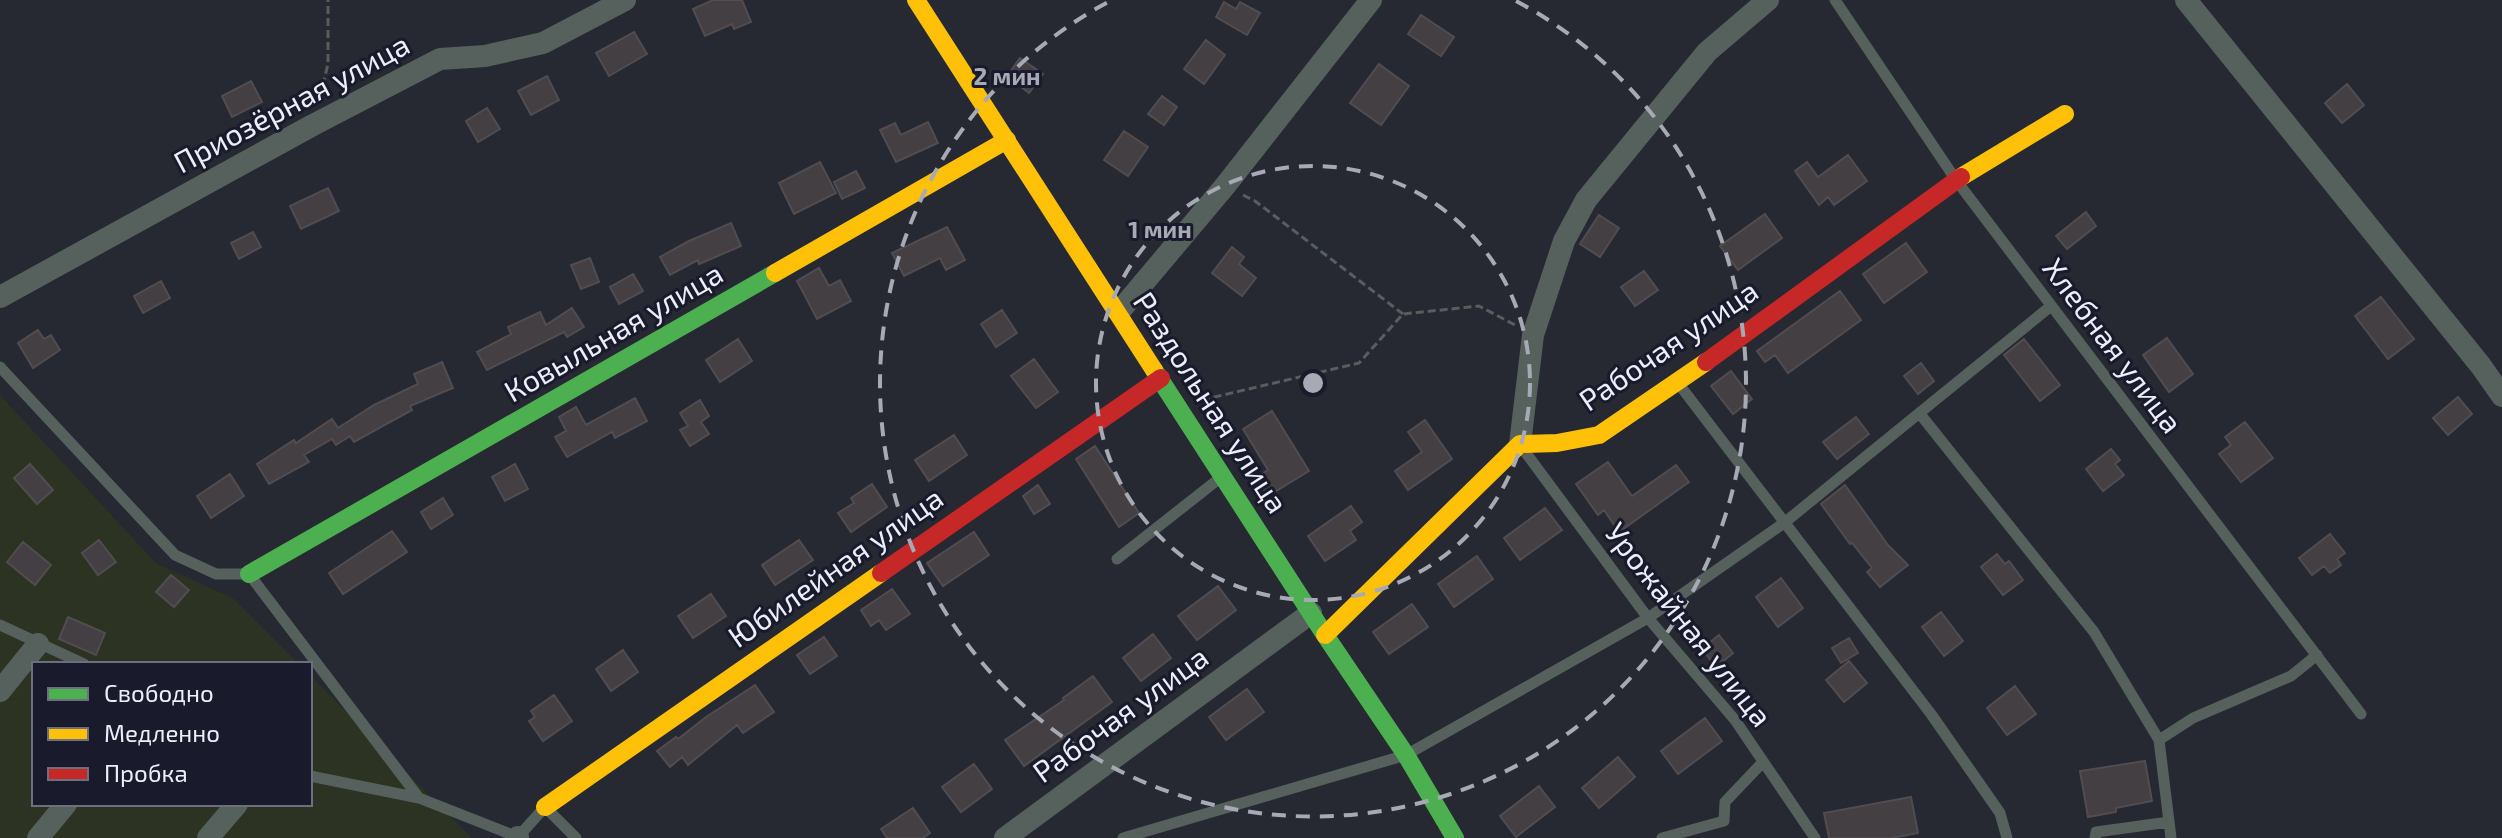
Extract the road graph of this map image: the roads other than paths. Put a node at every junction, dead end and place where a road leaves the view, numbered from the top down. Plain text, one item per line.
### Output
1 (625, 0) edge
2 (916, 0) edge
3 (1371, 0) edge
4 (1768, 0) edge
5 (1835, 0) edge
6 (2186, 0) edge
7 (2065, 114) dead end
8 (1007, 140) junction
9 (1956, 180) junction
10 (0, 297) edge
11 (2051, 306) junction
12 (1119, 312) junction
13 (0, 367) edge
14 (1161, 378) junction
15 (1678, 382) junction
16 (2502, 396) edge
17 (1920, 414) junction
18 (1520, 444) junction
19 (1224, 476) junction
20 (1784, 523) junction
21 (1117, 559) dead end
22 (249, 574) junction
23 (1311, 613) junction
24 (1648, 618) junction
25 (0, 625) edge
26 (1325, 635) junction
27 (38, 644) junction
28 (2317, 655) junction
29 (79, 662) edge
30 (0, 691) edge
31 (2361, 714) dead end
32 (2159, 740) junction
33 (1406, 755) junction
34 (1763, 762) junction
35 (312, 776) edge
36 (419, 798) junction
37 (64, 806) edge
38 (235, 806) edge
39 (545, 807) junction
40 (2169, 822) junction
41 (38, 838) edge
42 (208, 838) edge
43 (518, 838) edge
44 (576, 838) edge
45 (1005, 838) edge
46 (1123, 838) edge
47 (1455, 838) edge
48 (1662, 838) edge
49 (1815, 838) edge
50 (2007, 838) edge
51 (2095, 838) edge
52 (2171, 838) edge

1 - 10 street, Приозёрная улица
2 - 8 street, Раздольная улица
3 - 12 street
4 - 18 street
5 - 9 lane, Хлебная улица
6 - 16 street
7 - 9 street, Рабочая улица
8 - 12 street, Раздольная улица
8 - 22 street, Ковыльная улица
9 - 11 lane, Хлебная улица
9 - 15 street, Рабочая улица
11 - 17 lane
11 - 28 lane, Хлебная улица
12 - 14 street, Раздольная улица
13 - 22 lane
14 - 19 street, Раздольная улица
14 - 39 street, Юбилейная улица
15 - 18 street, Рабочая улица
15 - 20 lane
17 - 20 lane
17 - 32 lane
18 - 24 lane, Урожайная улица
18 - 26 street
19 - 21 lane
19 - 23 street, Раздольная улица
20 - 24 lane
20 - 50 lane
22 - 36 lane
23 - 26 street, Раздольная улица
23 - 45 street, Рабочая улица
24 - 33 lane
24 - 34 lane, Урожайная улица
25 - 27 lane
26 - 33 street, Раздольная улица
27 - 29 lane
27 - 30 street
28 - 31 lane, Хлебная улица
28 - 32 lane
32 - 40 lane
33 - 46 lane
33 - 47 street, Раздольная улица
34 - 48 lane
34 - 49 lane, Урожайная улица
35 - 36 lane
36 - 43 lane
37 - 41 street
38 - 42 street
39 - 43 lane
39 - 44 lane
40 - 51 lane
40 - 52 lane

